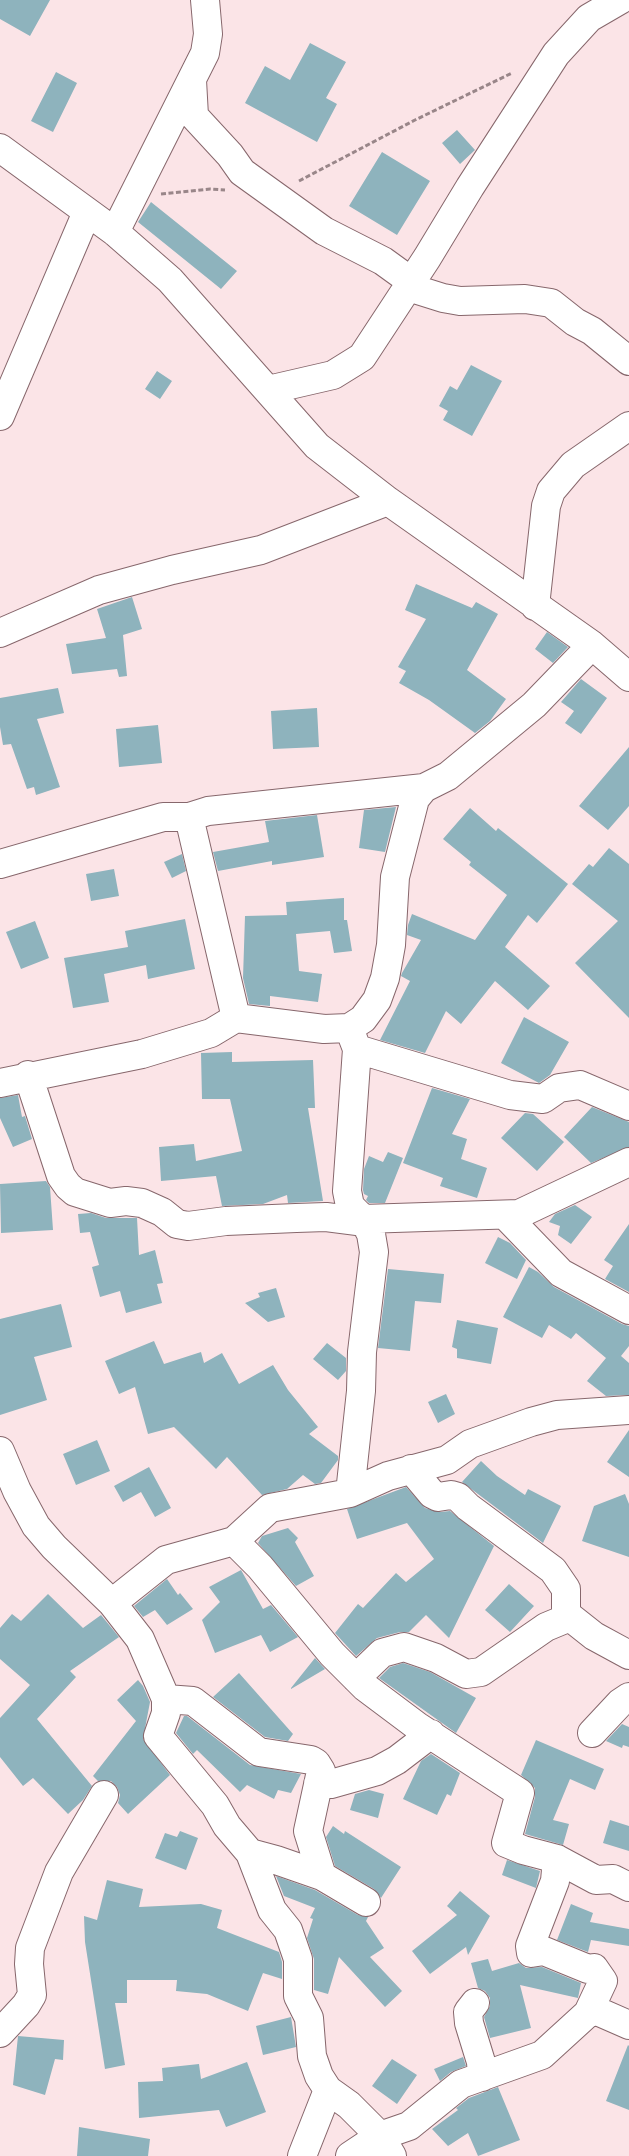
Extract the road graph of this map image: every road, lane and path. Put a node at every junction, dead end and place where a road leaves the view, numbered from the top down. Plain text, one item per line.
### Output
1 (205, 0) edge
2 (620, 0) edge
3 (517, 71) dead end
4 (192, 80) junction
5 (0, 148) edge
6 (229, 191) dead end
7 (269, 191) junction
8 (132, 197) junction
9 (87, 212) junction
10 (115, 232) junction
11 (410, 285) junction
12 (629, 362) edge
13 (268, 390) junction
14 (0, 416) edge
15 (629, 426) edge
16 (388, 501) junction
17 (535, 606) junction
18 (0, 633) edge
19 (592, 645) junction
20 (629, 676) edge
21 (424, 788) junction
22 (189, 817) junction
23 (0, 864) edge
24 (236, 1018) junction
25 (353, 1038) junction
26 (28, 1075) junction
27 (0, 1083) edge
28 (629, 1106) edge
29 (629, 1162) edge
30 (506, 1216) junction
31 (364, 1221) junction
32 (629, 1310) edge
33 (629, 1410) edge
34 (0, 1451) edge
35 (410, 1469) junction
36 (350, 1493) junction
37 (234, 1541) junction
38 (112, 1603) junction
39 (570, 1617) junction
40 (629, 1655) edge
41 (356, 1678) junction
42 (629, 1697) edge
43 (166, 1699) junction
44 (592, 1733) dead end
45 (431, 1734) junction
46 (318, 1784) junction
47 (104, 1795) dead end
48 (250, 1853) junction
49 (557, 1860) junction
50 (322, 1876) junction
51 (629, 1887) edge
52 (366, 1902) dead end
53 (475, 2003) dead end
54 (588, 2014) junction
55 (629, 2025) edge
56 (0, 2033) edge
57 (482, 2077) junction
58 (328, 2090) junction
59 (386, 2146) edge
60 (302, 2156) edge
61 (350, 2156) edge

1 - 4 street
2 - 11 street
3 - 7 path
4 - 7 street
4 - 8 street
5 - 9 street
6 - 8 path
7 - 11 street
8 - 10 street
9 - 10 street
9 - 14 street
10 - 13 street
11 - 12 street
11 - 13 street
13 - 16 street
15 - 17 street
16 - 17 street
16 - 18 street
17 - 19 street
19 - 20 street
19 - 21 street
21 - 22 street
21 - 25 street
22 - 23 street
22 - 24 street
24 - 25 street
24 - 26 street
25 - 28 street
25 - 31 street
26 - 27 street
26 - 31 street
29 - 30 street
30 - 31 street
30 - 32 street
31 - 36 street
33 - 35 street
34 - 38 street
35 - 36 street
35 - 39 street
36 - 37 street
37 - 38 street
37 - 41 street
38 - 43 street
39 - 40 street
39 - 41 street
41 - 45 street
42 - 44 street
43 - 46 street
43 - 48 street
45 - 46 street
45 - 49 street
46 - 50 street
47 - 56 street
48 - 50 street
48 - 58 street
49 - 51 street
49 - 54 street
50 - 52 street
53 - 57 street
54 - 55 street
54 - 57 street
57 - 59 street
58 - 59 street
58 - 60 street
59 - 61 street

